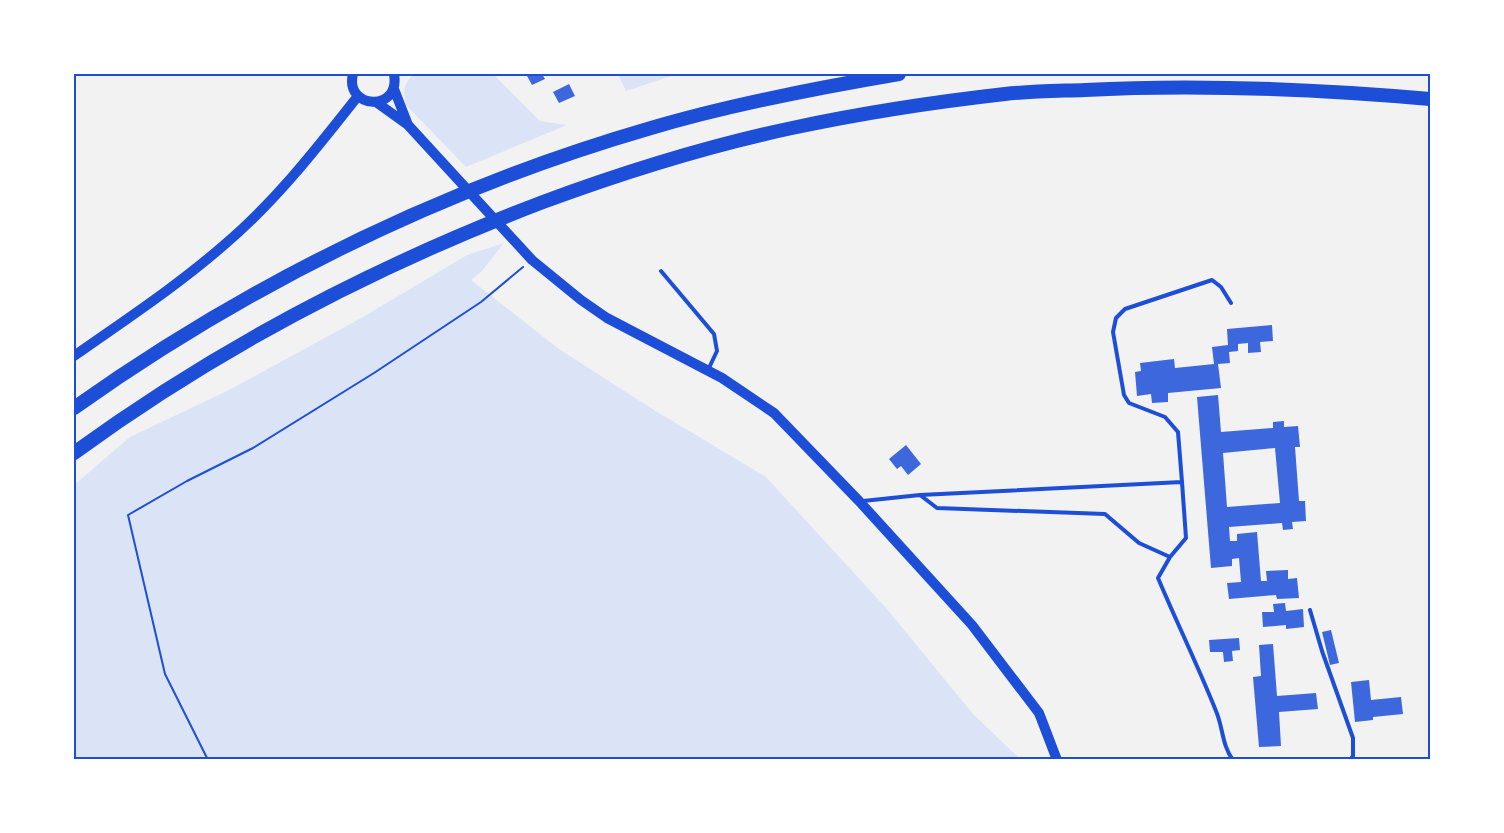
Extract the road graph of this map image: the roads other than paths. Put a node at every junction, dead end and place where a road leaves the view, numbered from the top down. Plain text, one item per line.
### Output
1 (353, 74) edge
2 (899, 74) edge
3 (397, 79) edge
4 (358, 96) junction
5 (1431, 99) edge
6 (376, 102) junction
7 (408, 125) junction
8 (661, 271) dead end
9 (1231, 303) dead end
10 (74, 356) edge
11 (708, 371) junction
12 (74, 408) edge
13 (74, 453) edge
14 (1182, 482) junction
15 (920, 495) junction
16 (859, 501) junction
17 (1170, 556) junction
18 (1310, 610) dead end
19 (1057, 759) edge
20 (1233, 759) edge
21 (1350, 759) edge

1 - 4 main road
2 - 12 highway
3 - 6 main road
3 - 7 main road
4 - 6 main road
4 - 10 main road
5 - 13 highway
6 - 7 main road
7 - 11 main road
8 - 11 lane
9 - 14 lane
11 - 16 main road
14 - 15 lane
14 - 17 lane
15 - 16 lane
15 - 17 lane
16 - 19 main road
17 - 20 lane
18 - 21 lane

